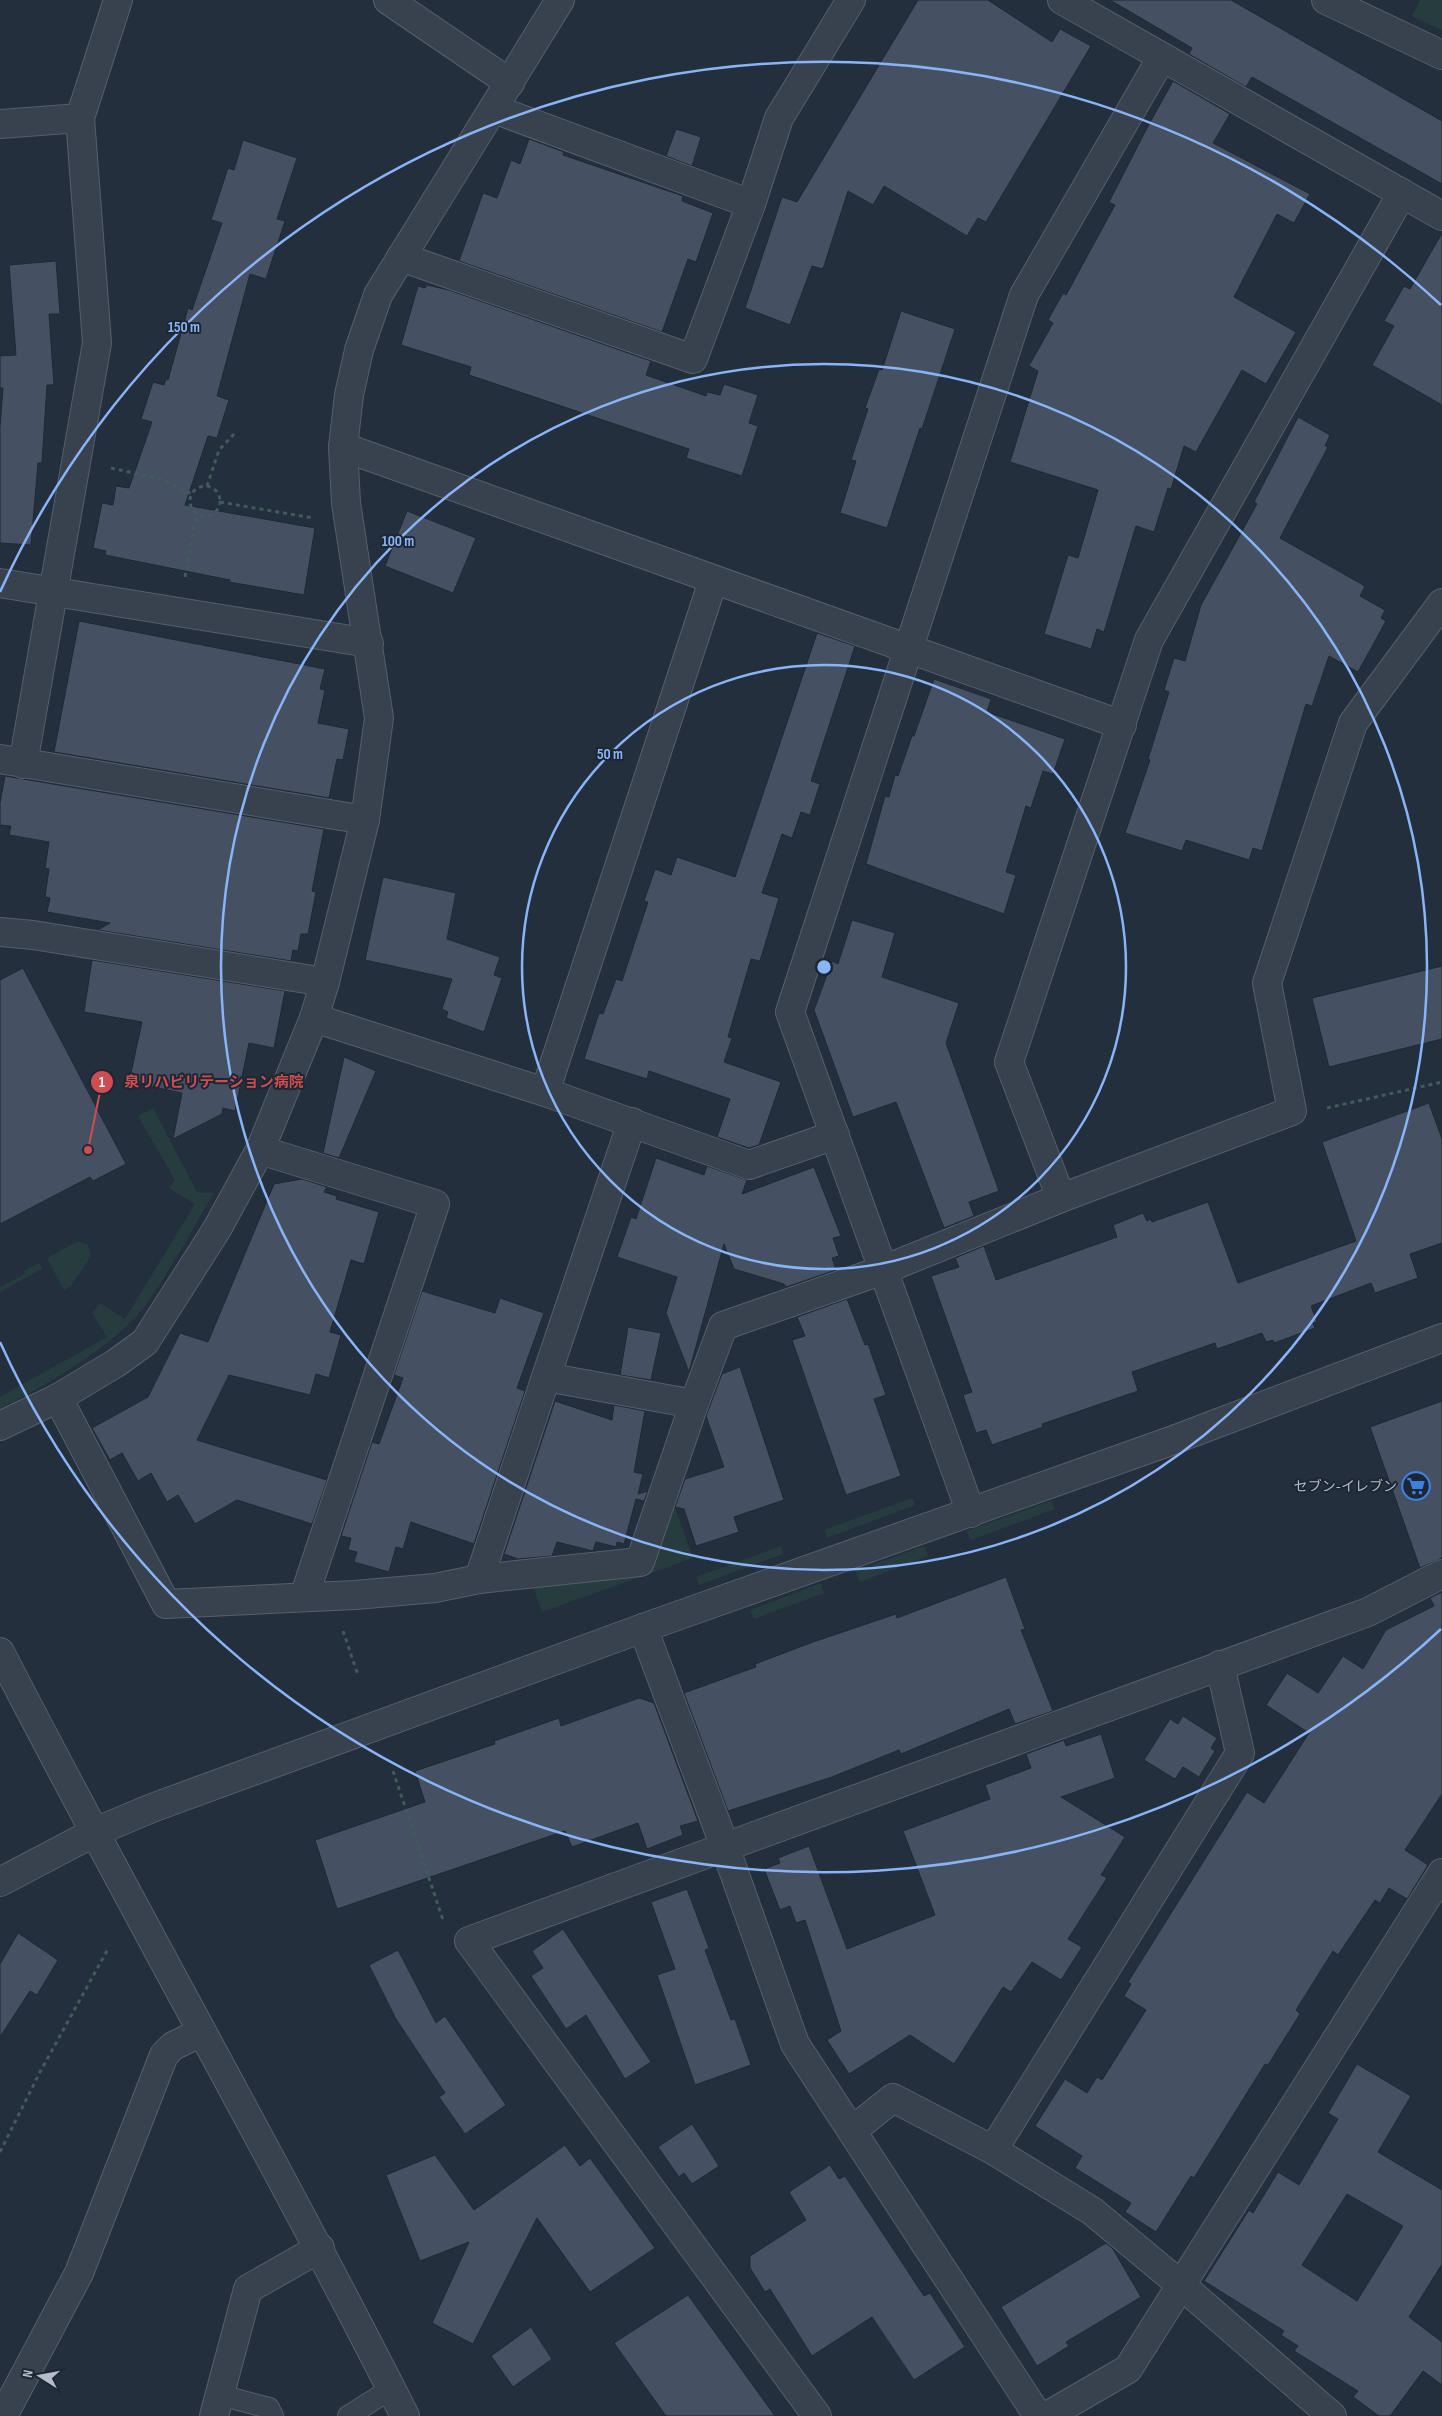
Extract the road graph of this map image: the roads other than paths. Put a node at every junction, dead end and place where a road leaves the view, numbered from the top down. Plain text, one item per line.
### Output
1 (118, 0) edge
2 (388, 0) edge
3 (560, 0) edge
4 (851, 0) edge
5 (1062, 0) edge
6 (1326, 0) edge
7 (1442, 56) edge
8 (1162, 57) junction
9 (510, 83) junction
10 (494, 109) junction
11 (80, 118) junction
12 (0, 124) edge
13 (1402, 193) junction
14 (751, 204) junction
15 (1442, 216) edge
16 (402, 257) junction
17 (343, 447) junction
18 (713, 581) junction
19 (0, 583) edge
20 (52, 592) junction
21 (1442, 603) edge
22 (369, 643) junction
23 (908, 649) junction
24 (1122, 725) junction
25 (11, 761) edge
26 (365, 820) junction
27 (0, 932) edge
28 (325, 982) junction
29 (314, 1018) junction
30 (545, 1092) junction
31 (632, 1122) junction
32 (835, 1135) junction
33 (260, 1150) junction
34 (1061, 1198) junction
35 (884, 1270) junction
36 (1442, 1338) edge
37 (546, 1377) junction
38 (58, 1398) junction
39 (694, 1404) junction
40 (0, 1426) edge
41 (971, 1513) junction
42 (1442, 1574) edge
43 (479, 1579) junction
44 (317, 1596) junction
45 (643, 1628) junction
46 (0, 1652) edge
47 (1220, 1665) junction
48 (95, 1832) junction
49 (725, 1847) junction
50 (1442, 1873) edge
51 (0, 1882) edge
52 (202, 2032) junction
53 (853, 2130) junction
54 (994, 2150) junction
55 (320, 2248) junction
56 (1181, 2285) junction
57 (391, 2389) junction
58 (217, 2406) edge
59 (3, 2416) edge
60 (273, 2416) edge
61 (348, 2416) edge
62 (405, 2416) edge
63 (818, 2416) edge
64 (1038, 2416) edge
65 (1048, 2416) edge
66 (1332, 2416) edge

1 - 11 street
2 - 9 street
3 - 9 street
4 - 14 street
5 - 8 street
6 - 7 street
8 - 13 street
8 - 23 street
9 - 10 street
10 - 14 street
10 - 16 street
11 - 12 street
11 - 20 street
13 - 15 street
13 - 24 street
14 - 16 street
16 - 17 street
17 - 18 street
17 - 22 street
18 - 23 street
18 - 30 street
19 - 20 street
20 - 22 street
20 - 25 street
21 - 34 street
22 - 26 street
23 - 24 street
23 - 32 street
24 - 34 street
25 - 26 street
26 - 28 street
27 - 28 street
28 - 29 street
29 - 30 street
29 - 33 street
30 - 31 street
31 - 32 street
31 - 37 street
32 - 35 street
33 - 38 street
33 - 44 street
34 - 35 street
35 - 39 street
35 - 41 street
36 - 41 street
37 - 39 street
37 - 43 street
38 - 40 street
38 - 44 street
39 - 43 street
41 - 45 street
42 - 47 street
43 - 44 street
45 - 48 street
45 - 49 street
46 - 48 street
47 - 49 street
47 - 54 street
48 - 51 street
48 - 52 street
49 - 53 street
49 - 63 street
50 - 56 street
52 - 55 street
52 - 59 street
53 - 54 street
53 - 64 street
54 - 56 street
55 - 57 street
55 - 58 street
56 - 65 street
56 - 66 street
57 - 61 lane
57 - 62 street
58 - 60 lane

